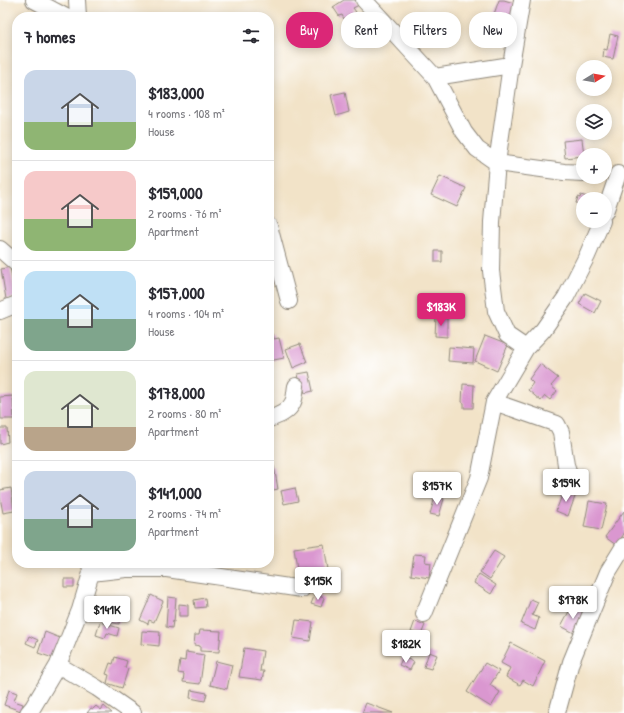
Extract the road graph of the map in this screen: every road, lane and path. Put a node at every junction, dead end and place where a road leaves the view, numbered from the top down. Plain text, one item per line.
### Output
1 (34, 0) edge
2 (77, 0) edge
3 (364, 0) edge
4 (522, 0) edge
5 (57, 12) edge
6 (78, 12) edge
7 (511, 65) junction
8 (435, 77) junction
9 (497, 163) junction
10 (576, 173) edge
11 (616, 174) edge
12 (611, 192) edge
13 (599, 228) edge
14 (274, 245) edge
15 (0, 249) edge
16 (12, 260) edge
17 (289, 301) dead end
18 (12, 306) edge
19 (0, 311) edge
20 (526, 348) junction
21 (296, 386) dead end
22 (494, 402) junction
23 (274, 417) edge
24 (572, 482) dead end
25 (624, 546) edge
26 (90, 568) edge
27 (223, 570) edge
28 (302, 589) dead end
29 (424, 614) dead end
30 (58, 665) junction
31 (28, 713) edge
32 (133, 713) edge
33 (557, 713) edge

1 - 5 street
2 - 6 street
3 - 8 street
4 - 7 street
7 - 8 street
7 - 9 street
8 - 9 street
9 - 10 street
9 - 20 street
11 - 12 street
13 - 20 street
14 - 17 street
15 - 16 street
18 - 19 street
20 - 22 street
21 - 23 street
22 - 24 street
22 - 29 street
25 - 33 street
26 - 27 street
26 - 30 street
27 - 28 street
30 - 31 street
30 - 32 street

